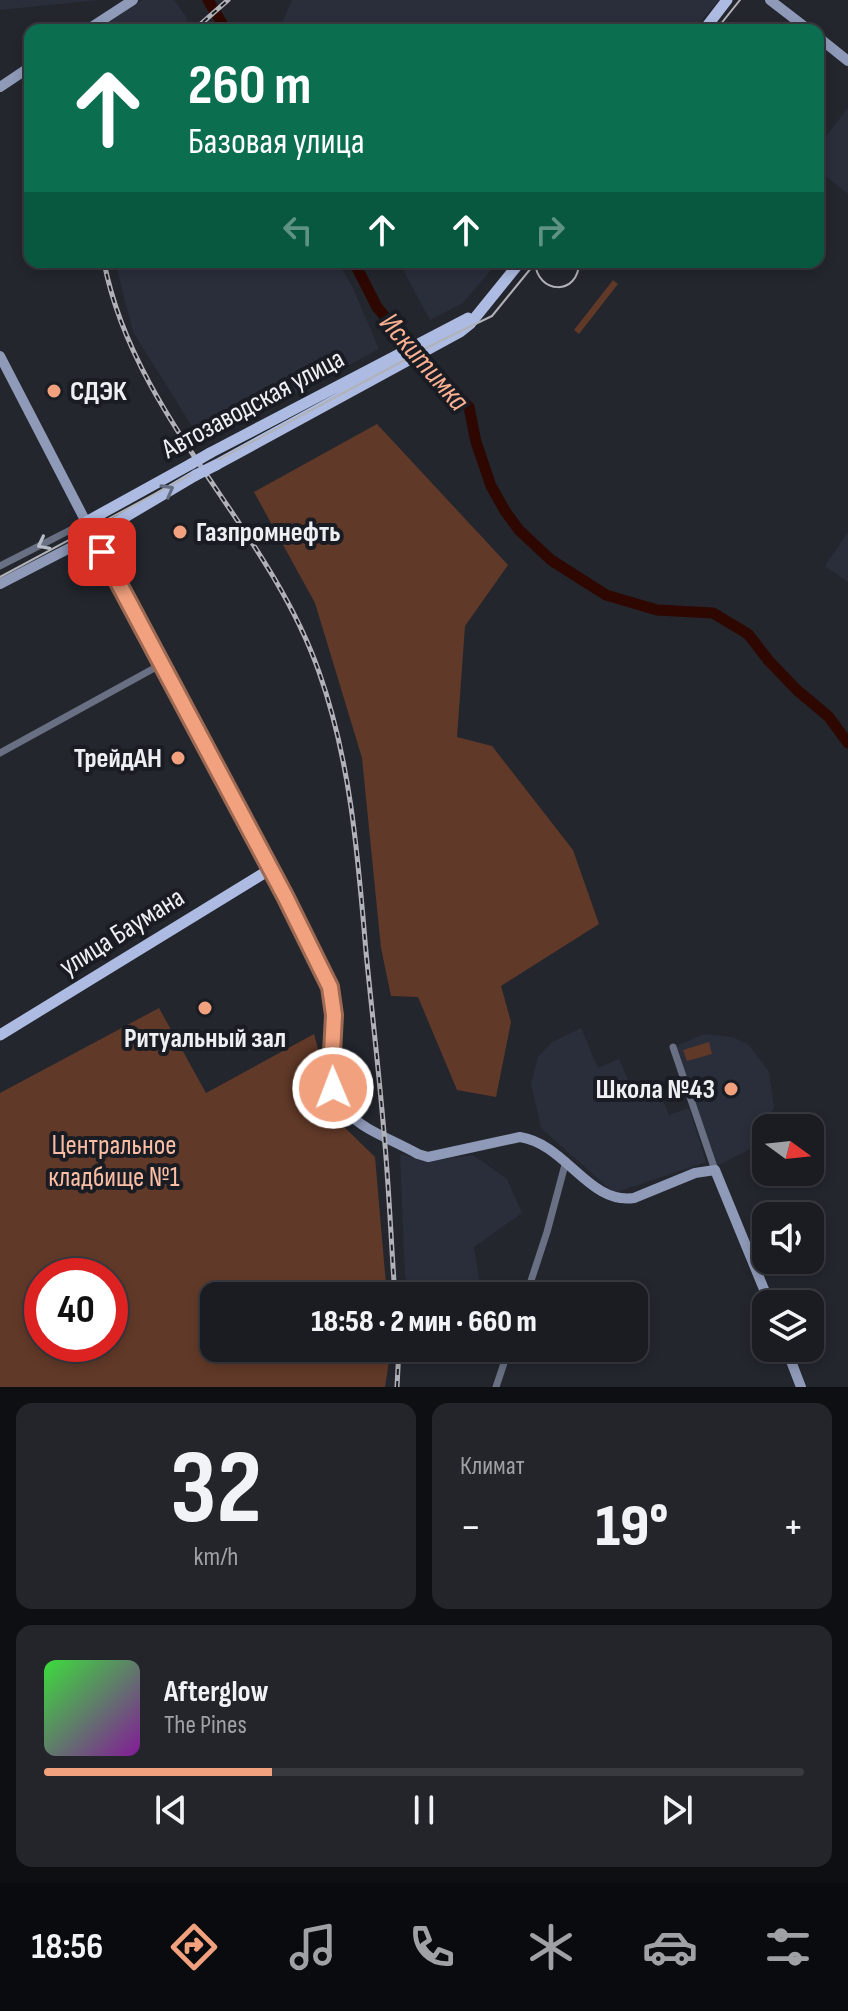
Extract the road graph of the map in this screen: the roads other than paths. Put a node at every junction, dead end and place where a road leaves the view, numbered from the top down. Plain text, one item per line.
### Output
1 (133, 0) edge
2 (727, 0) edge
3 (770, 0) edge
4 (96, 24) edge
5 (709, 24) edge
6 (801, 24) edge
7 (824, 42) edge
8 (848, 61) edge
9 (24, 71) edge
10 (0, 87) edge
11 (515, 268) edge
12 (0, 356) edge
13 (194, 470) junction
14 (86, 522) junction
15 (93, 536) junction
16 (0, 566) edge
17 (0, 584) edge
18 (160, 665) junction
19 (0, 753) edge
20 (269, 870) junction
21 (0, 1035) edge
22 (673, 1047) dead end
23 (566, 1161) junction
24 (715, 1170) junction
25 (531, 1282) edge
26 (764, 1290) edge
27 (504, 1362) edge
28 (791, 1362) edge
29 (496, 1387) edge
30 (801, 1387) edge

1 - 4 street
2 - 5 main road
3 - 6 street
7 - 8 street
9 - 10 street
11 - 13 main road, Автозаводская улица, bridge
12 - 14 street
13 - 14 main road, Автозаводская улица
15 -> 13 main road
14 - 15 main road
14 -> 16 street
15 - 17 street
15 - 18 main road
18 - 19 street
18 - 20 main road
20 - 21 main road, улица Баумана
20 - 23 street
22 - 24 street
23 - 24 street
23 - 25 street
24 - 26 street
27 - 29 street
28 - 30 street

